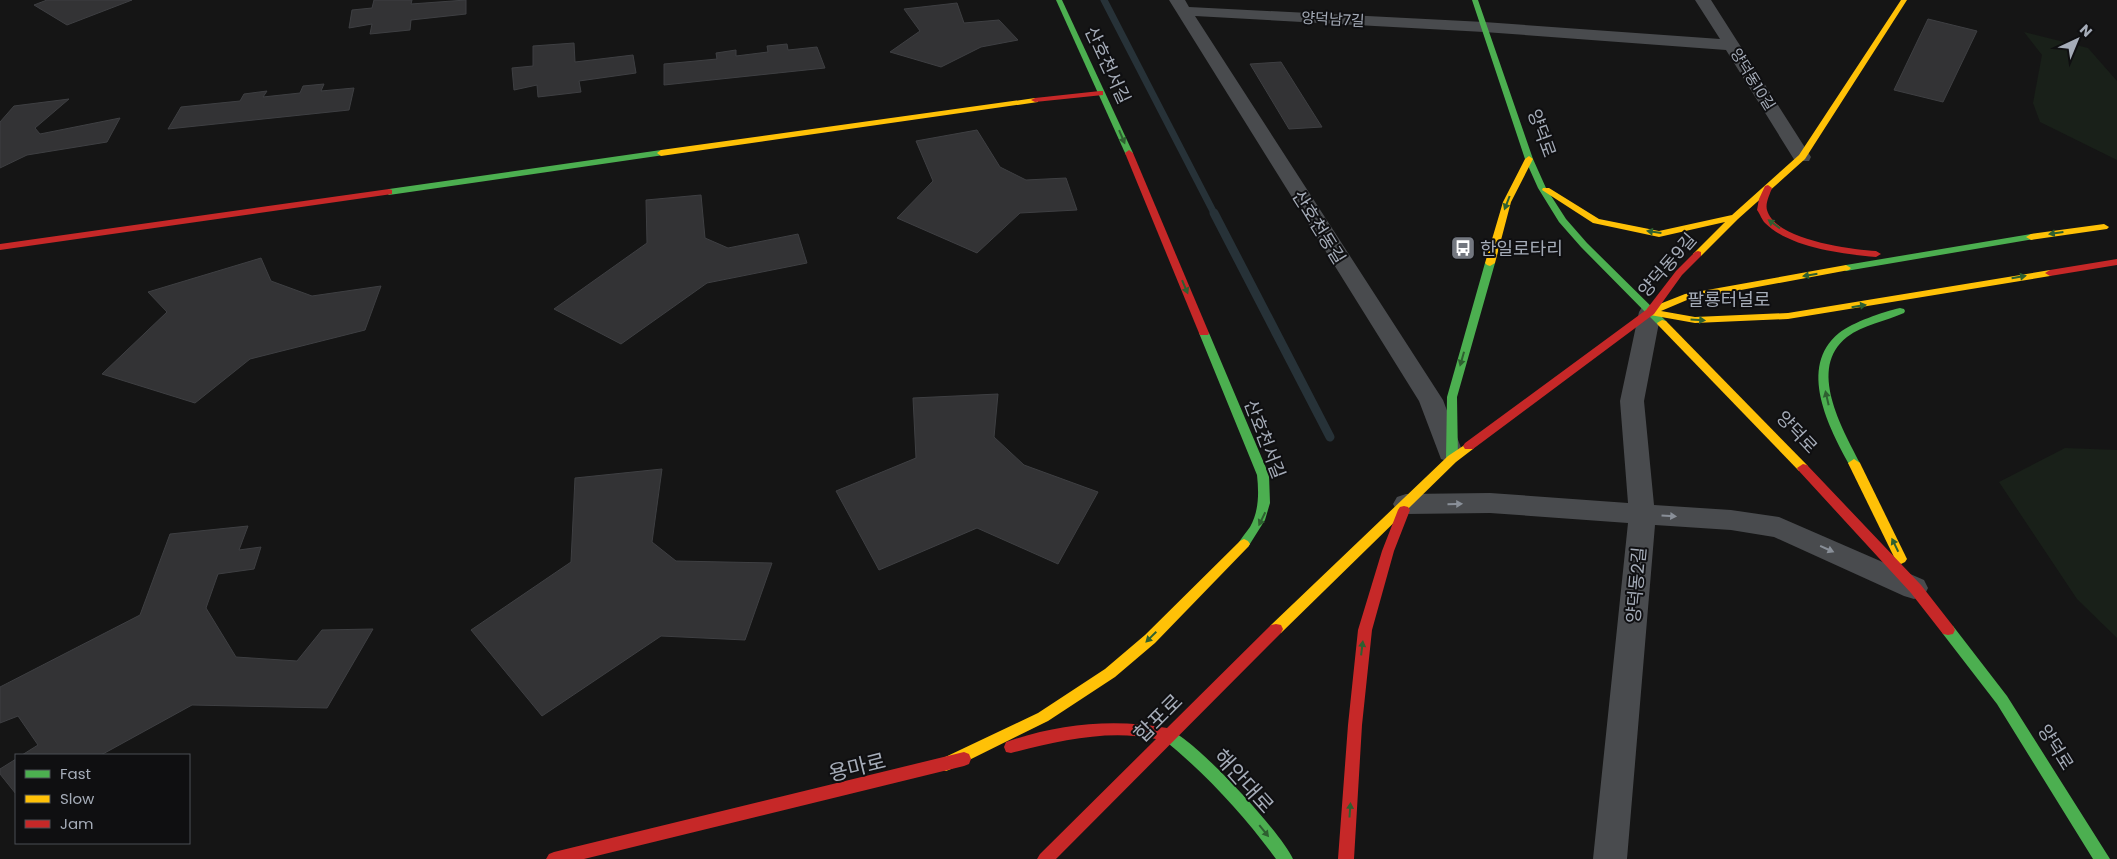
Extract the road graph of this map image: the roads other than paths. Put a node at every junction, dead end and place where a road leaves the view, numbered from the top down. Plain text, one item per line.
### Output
1 (1059, 0) edge
2 (1475, 0) edge
3 (1703, 0) edge
4 (1904, 0) edge
5 (1180, 5) edge
6 (1484, 27) junction
7 (1731, 45) junction
8 (1100, 94) junction
9 (1802, 157) junction
10 (1529, 159) junction
11 (1542, 188) junction
12 (1768, 188) junction
13 (1735, 217) junction
14 (2104, 227) dead end
15 (0, 247) edge
16 (1957, 250) junction
17 (2117, 262) edge
18 (1990, 283) junction
19 (1650, 312) junction
20 (1452, 459) junction
21 (1399, 511) junction
22 (1642, 514) junction
23 (1916, 589) junction
24 (1168, 735) junction
25 (946, 764) junction
26 (554, 859) edge
27 (1045, 859) edge
28 (1285, 859) edge
29 (1346, 859) edge
30 (1610, 859) edge
31 (2102, 859) edge

1 - 8 main road, 산호천서길
2 - 6 main road, 양덕로
3 - 7 street, 양덕동10길
4 - 9 main road, 양덕동9길
5 - 6 street, 양덕남7길
5 - 20 street, 산호천동길
6 - 7 street
6 - 10 main road, 양덕로
7 - 9 street, 양덕동10길
8 - 15 main road
8 -> 25 main road, 산호천서길
9 - 12 main road, 양덕동9길
10 - 11 main road, 양덕로
10 -> 20 main road
13 -> 11 main road
11 - 19 main road, 양덕로
12 - 13 main road, 양덕동9길
16 -> 12 main road
13 - 19 main road, 양덕동9길
14 -> 16 main road, 팔룡터널로
16 -> 19 main road, 팔룡터널로
18 -> 17 main road, 팔룡터널로
19 -> 18 main road, 팔룡터널로
23 -> 18 main road
19 - 20 main road, 양덕동9길
19 - 22 street, 양덕동2길
19 - 23 main road, 양덕로
20 - 21 main road, 양덕동9길
21 -> 22 street
21 - 24 main road, 합포로
29 -> 21 main road
22 -> 23 street
22 - 30 street, 양덕동2길
23 - 31 main road, 양덕로
24 - 25 main road, 용마로
24 - 27 main road, 합포로
24 -> 28 main road, 해안대로
25 - 26 main road, 용마로

